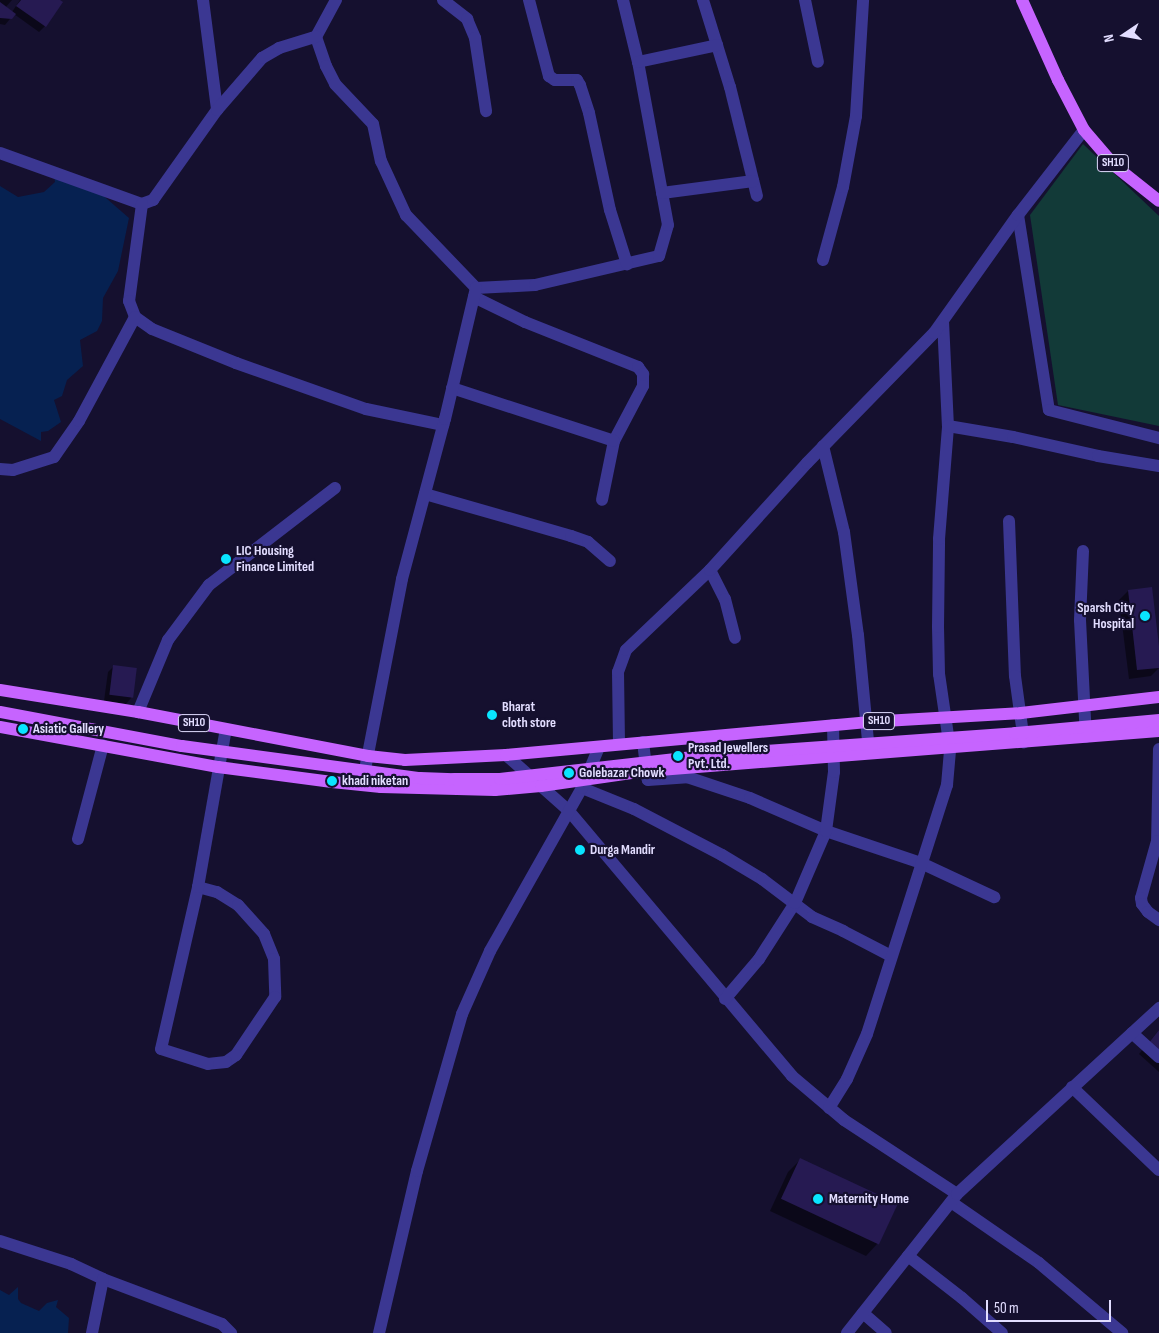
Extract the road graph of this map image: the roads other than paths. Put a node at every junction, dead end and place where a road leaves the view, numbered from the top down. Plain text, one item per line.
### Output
1 (203, 0) edge
2 (336, 0) edge
3 (443, 0) edge
4 (529, 0) edge
5 (623, 0) edge
6 (703, 0) edge
7 (806, 0) edge
8 (863, 0) edge
9 (1022, 0) edge
10 (316, 37) junction
11 (717, 46) junction
12 (638, 62) junction
13 (818, 62) dead end
14 (217, 110) junction
15 (486, 111) dead end
16 (1084, 130) junction
17 (0, 152) edge
18 (753, 181) junction
19 (662, 193) junction
20 (757, 196) dead end
21 (1159, 201) edge
22 (142, 204) junction
23 (1018, 215) junction
24 (823, 260) dead end
25 (627, 264) junction
26 (475, 293) junction
27 (136, 317) junction
28 (943, 321) junction
29 (452, 388) junction
30 (443, 425) junction
31 (948, 426) junction
32 (1159, 438) edge
33 (614, 441) junction
34 (823, 446) junction
35 (1159, 466) edge
36 (0, 469) edge
37 (335, 488) dead end
38 (425, 494) junction
39 (602, 500) dead end
40 (1009, 521) dead end
41 (1084, 551) dead end
42 (610, 561) dead end
43 (710, 570) junction
44 (735, 638) dead end
45 (0, 690) edge
46 (1159, 696) edge
47 (1083, 706) junction
48 (0, 712) edge
49 (138, 712) junction
50 (1021, 713) junction
51 (944, 718) junction
52 (1159, 720) edge
53 (867, 722) junction
54 (833, 724) junction
55 (0, 726) edge
56 (226, 728) junction
57 (1159, 731) edge
58 (1086, 737) junction
59 (643, 742) junction
60 (1024, 742) junction
61 (619, 743) junction
62 (103, 745) junction
63 (599, 747) junction
64 (950, 749) junction
65 (1159, 749) edge
66 (869, 753) junction
67 (506, 755) junction
68 (833, 755) junction
69 (368, 756) junction
70 (218, 767) junction
71 (647, 771) junction
72 (584, 784) junction
73 (362, 785) junction
74 (542, 786) junction
75 (570, 810) junction
76 (826, 831) junction
77 (78, 839) dead end
78 (921, 863) junction
79 (198, 887) junction
80 (994, 897) dead end
81 (795, 903) junction
82 (1159, 920) edge
83 (891, 956) junction
84 (725, 999) junction
85 (1159, 1008) edge
86 (1132, 1033) junction
87 (1159, 1057) edge
88 (1072, 1087) junction
89 (829, 1108) junction
90 (1159, 1170) edge
91 (954, 1198) junction
92 (0, 1241) edge
93 (908, 1256) junction
94 (103, 1279) junction
95 (863, 1313) junction
96 (226, 1328) edge
97 (92, 1333) edge
98 (379, 1333) edge
99 (847, 1333) edge
100 (886, 1333) edge
101 (1002, 1333) edge
102 (1122, 1333) edge

1 - 14 street
2 - 10 street
3 - 15 street
4 - 25 street
5 - 12 street
6 - 11 street
7 - 13 street
8 - 24 street
9 - 16 main road, SH10
10 - 14 street
10 - 26 street
11 - 12 street
11 - 18 street
12 - 19 street
14 - 22 street
16 - 21 main road, SH10
16 - 23 street
17 - 22 street
18 - 19 street
18 - 20 street
19 - 25 street
22 - 27 street
23 - 28 street
23 - 32 street
25 - 26 street
26 - 29 street
26 - 33 street
27 - 30 street
27 - 36 street
28 - 31 street
28 - 34 street
29 - 30 street
29 - 33 street
30 - 38 street
31 - 35 street
31 - 51 street
33 - 39 street
34 - 43 street
34 - 53 street
37 - 49 street
38 - 42 street
38 - 69 street
40 - 50 street
41 - 47 street
43 - 44 street
43 - 61 street
45 - 49 main road, SH10
46 - 47 main road, SH10
47 - 50 main road, SH10
47 - 58 street
48 - 52 main road, bridge
49 - 56 main road, SH10
50 - 51 main road, SH10
50 - 60 street
51 - 53 main road, SH10
51 - 64 street
53 - 54 main road, SH10
53 - 66 street
54 - 59 main road, SH10
54 - 68 street
55 - 62 main road
56 - 69 main road, SH10
56 - 70 street
57 - 58 main road
58 - 60 main road
59 - 61 main road, SH10
59 - 71 street
60 - 64 main road
61 - 63 main road, SH10
62 - 70 main road
62 - 77 street
63 - 67 main road, SH10
63 - 72 street
64 - 66 main road
64 - 78 street
65 - 82 street
66 - 68 main road
67 - 69 main road, SH10
67 - 74 street
68 - 71 main road
68 - 76 street
69 - 73 street
70 - 73 main road
70 - 79 street
71 - 72 main road
71 - 76 street
72 - 74 main road
72 - 75 street
72 - 81 street
73 - 74 main road
74 - 75 street
75 - 84 street
75 - 98 street
76 - 78 street
76 - 81 street
78 - 80 street
78 - 83 street
79 - 79 street
81 - 83 street
81 - 84 street
83 - 89 street
84 - 89 street
85 - 86 street
86 - 87 street
86 - 88 street
88 - 90 street
88 - 91 street
89 - 91 street
91 - 93 street
91 - 102 street
92 - 94 street
93 - 95 street
93 - 101 street
94 - 96 street
94 - 97 street
95 - 99 street
95 - 100 street

